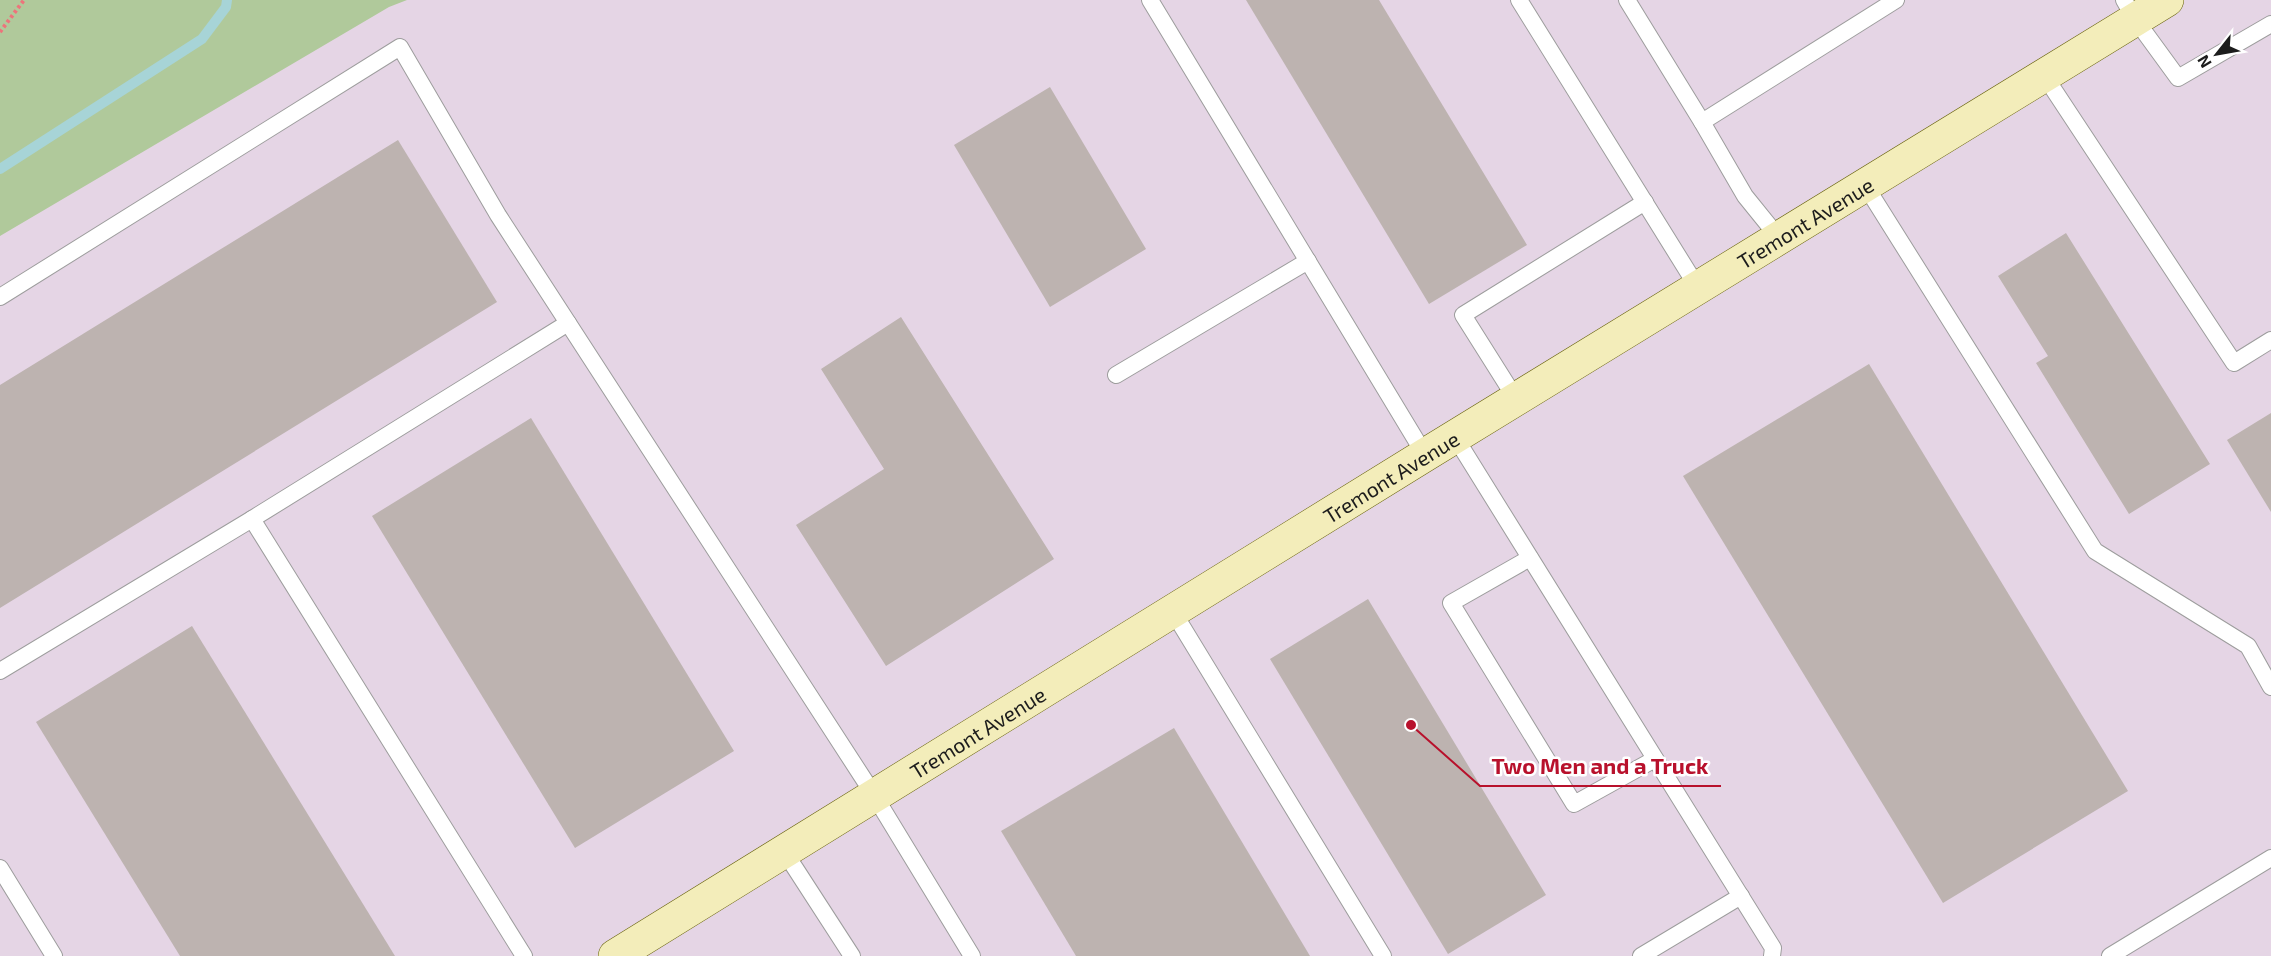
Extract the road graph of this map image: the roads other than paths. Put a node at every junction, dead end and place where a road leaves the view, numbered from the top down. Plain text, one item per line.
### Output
1 (1150, 0) edge
2 (1519, 0) edge
3 (1627, 0) edge
4 (1896, 0) edge
5 (2167, 0) edge
6 (2130, 10) edge
7 (2271, 24) edge
8 (2044, 75) junction
9 (1702, 122) junction
10 (1865, 185) junction
11 (1645, 202) junction
12 (1779, 238) junction
13 (1308, 261) junction
14 (1698, 288) junction
15 (0, 297) edge
16 (568, 323) junction
17 (2271, 340) edge
18 (1116, 375) dead end
19 (1516, 399) junction
20 (1455, 437) junction
21 (1425, 455) junction
22 (252, 519) junction
23 (1530, 558) junction
24 (1172, 610) junction
25 (0, 671) edge
26 (2271, 687) edge
27 (1655, 759) junction
28 (874, 795) junction
29 (784, 851) junction
30 (2271, 858) edge
31 (0, 868) edge
32 (1741, 896) junction
33 (628, 953) edge
34 (54, 956) edge
35 (524, 956) edge
36 (852, 956) edge
37 (972, 956) edge
38 (1383, 956) edge
39 (1641, 956) edge
40 (1772, 956) edge
41 (2110, 956) edge

1 - 13 lane
2 - 11 lane
3 - 9 lane
4 - 9 lane
5 - 6 street, Tremont Avenue
6 - 7 lane
6 - 8 street, Tremont Avenue
8 - 10 street, Tremont Avenue
8 - 17 lane
9 - 12 lane
10 - 12 street, Tremont Avenue
10 - 26 lane
11 - 14 lane
11 - 19 lane
12 - 14 street, Tremont Avenue
13 - 18 lane
13 - 21 lane
14 - 19 street, Tremont Avenue
15 - 16 lane
16 - 22 lane
16 - 28 lane
19 - 20 street, Tremont Avenue
20 - 21 street, Tremont Avenue
20 - 23 lane
21 - 24 street, Tremont Avenue
22 - 25 lane
22 - 35 lane
23 - 27 lane
23 - 27 lane
24 - 28 street, Tremont Avenue
24 - 38 lane
27 - 32 lane
28 - 29 street, Tremont Avenue
28 - 37 lane
29 - 33 street, Tremont Avenue
29 - 36 lane
30 - 41 lane
31 - 34 lane
32 - 39 lane
32 - 40 lane

